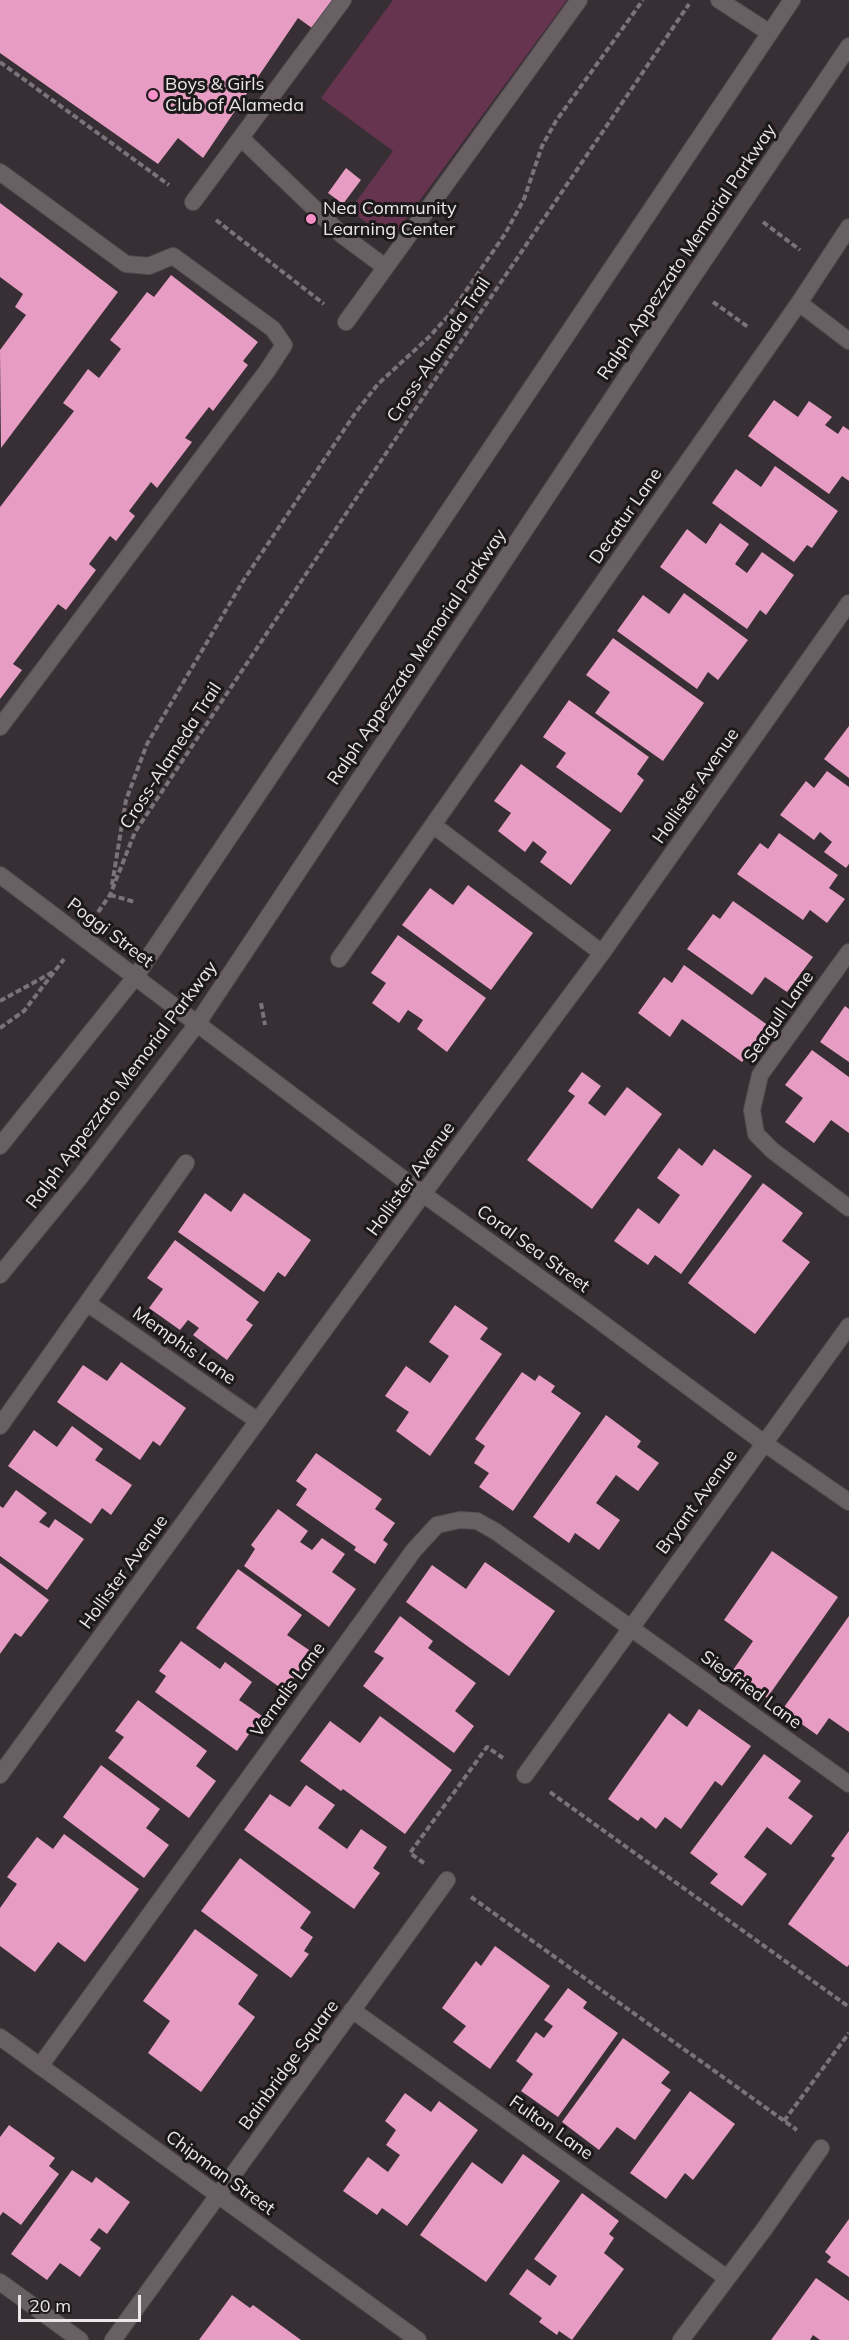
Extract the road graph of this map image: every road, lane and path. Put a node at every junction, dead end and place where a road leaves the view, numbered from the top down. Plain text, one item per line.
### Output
1 (343, 0) edge
2 (579, 0) edge
3 (643, 0) edge
4 (692, 0) edge
5 (719, 0) edge
6 (792, 0) edge
7 (770, 33) junction
8 (849, 46) edge
9 (241, 138) junction
10 (0, 172) edge
11 (193, 202) dead end
12 (741, 205) junction
13 (849, 226) edge
14 (385, 267) junction
15 (823, 267) junction
16 (688, 284) junction
17 (799, 303) junction
18 (346, 321) dead end
19 (849, 341) edge
20 (771, 343) junction
21 (849, 603) edge
22 (0, 727) edge
23 (433, 825) junction
24 (0, 875) edge
25 (110, 895) junction
26 (135, 902) dead end
27 (849, 952) edge
28 (602, 953) junction
29 (339, 959) dead end
30 (136, 976) junction
31 (0, 1001) edge
32 (261, 1003) dead end
33 (197, 1024) junction
34 (265, 1025) dead end
35 (0, 1028) edge
36 (0, 1146) edge
37 (186, 1163) dead end
38 (423, 1194) junction
39 (849, 1208) edge
40 (0, 1275) edge
41 (87, 1303) junction
42 (849, 1326) edge
43 (258, 1422) junction
44 (0, 1426) edge
45 (764, 1443) junction
46 (849, 1502) edge
47 (631, 1627) junction
48 (525, 1774) junction
49 (0, 1775) edge
50 (849, 1784) edge
51 (447, 1880) junction
52 (849, 2007) edge
53 (352, 2010) junction
54 (849, 2033) edge
55 (0, 2037) edge
56 (40, 2066) junction
57 (784, 2121) junction
58 (821, 2148) joint
59 (219, 2196) junction
60 (728, 2278) junction
61 (0, 2282) edge
62 (80, 2340) edge
63 (113, 2340) edge
64 (418, 2340) edge
65 (681, 2340) edge

1 - 9 street
2 - 14 street
3 - 25 path, Cross-Alameda Trail
4 - 25 path, Cross-Alameda Trail
5 - 7 street
6 - 7 street
7 - 30 street
8 - 12 street, Ralph Appezzato Memorial Parkway
9 - 11 street
9 - 14 street
10 - 22 street
12 - 15 path
12 - 16 street, Ralph Appezzato Memorial Parkway
13 - 15 street, Decatur Lane
14 - 18 street
15 - 17 street, Decatur Lane
16 - 20 path
16 - 33 street, Ralph Appezzato Memorial Parkway
17 - 19 street
17 - 20 street, Decatur Lane
20 - 23 street, Decatur Lane
21 - 28 street, Hollister Avenue
23 - 28 street
23 - 29 street, Decatur Lane
24 - 30 street, Poggi Street
25 - 26 path
27 - 39 street, Seagull Lane
28 - 38 street, Hollister Avenue
30 - 33 street, Poggi Street
30 - 36 street
31 - 35 path
32 - 34 path
33 - 38 street, Coral Sea Street
33 - 40 street, Ralph Appezzato Memorial Parkway
37 - 41 street
38 - 43 street, Hollister Avenue
38 - 45 street, Coral Sea Street
41 - 43 street, Memphis Lane
41 - 44 street
42 - 45 street, Bryant Avenue
43 - 49 street, Hollister Avenue
45 - 46 street, Coral Sea Street
45 - 47 street, Bryant Avenue
47 - 48 street, Bryant Avenue
47 - 50 street, Siegfried Lane
47 - 56 street, Vernalis Lane
48 - 51 path
48 - 52 path
51 - 53 street, Bainbridge Square
51 - 57 path
53 - 59 street, Bainbridge Square
53 - 60 street, Fulton Lane
54 - 57 path
55 - 56 street, Chipman Street
56 - 59 street, Chipman Street
57 - 58 path
58 - 60 street
59 - 63 street, Bainbridge Square
59 - 64 street, Chipman Street
60 - 65 street
61 - 62 street

